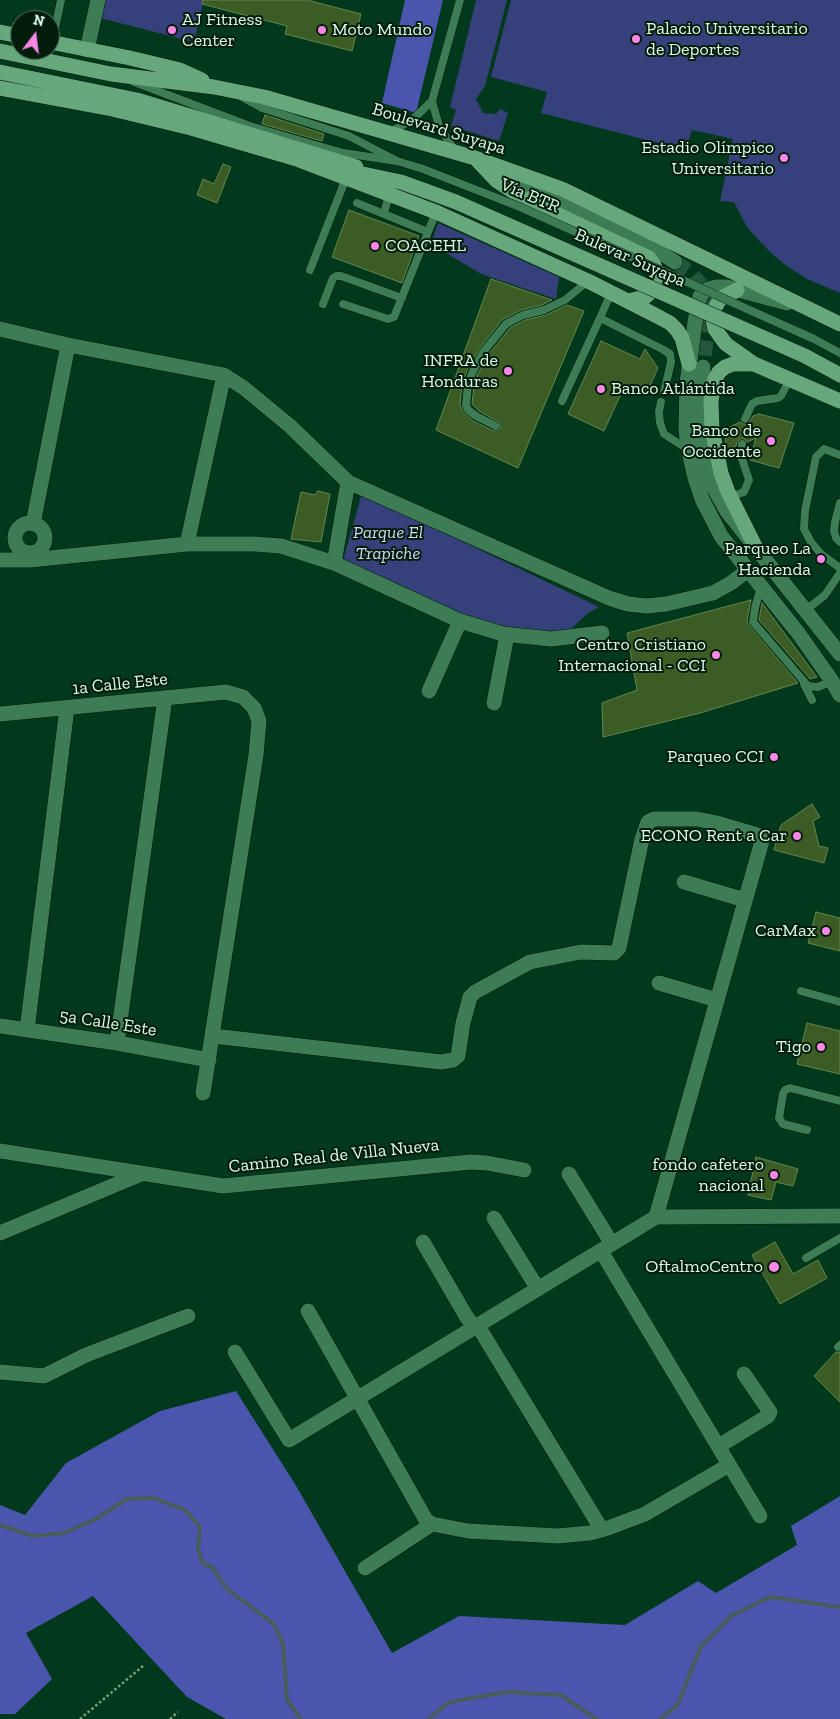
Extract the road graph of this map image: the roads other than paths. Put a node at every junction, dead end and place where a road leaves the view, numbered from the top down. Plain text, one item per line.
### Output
1 (89, 0) edge
2 (98, 0) edge
3 (460, 0) edge
4 (60, 44) edge
5 (83, 49) junction
6 (0, 52) edge
7 (0, 72) edge
8 (111, 74) junction
9 (214, 87) junction
10 (0, 88) edge
11 (230, 90) junction
12 (432, 101) junction
13 (390, 132) junction
14 (456, 152) junction
15 (475, 158) junction
16 (299, 160) junction
17 (397, 161) junction
18 (499, 167) junction
19 (346, 178) junction
20 (401, 182) junction
21 (390, 195) junction
22 (357, 203) dead end
23 (436, 212) junction
24 (384, 213) junction
25 (428, 232) junction
26 (675, 262) tunnel mouth
27 (310, 270) dead end
28 (588, 281) junction
29 (737, 290) junction
30 (611, 293) junction
31 (402, 298) junction
32 (628, 301) junction
33 (323, 304) dead end
34 (343, 304) dead end
35 (812, 310) junction
36 (600, 318) junction
37 (840, 324) edge
38 (0, 329) edge
39 (68, 345) junction
40 (840, 353) edge
41 (754, 364) junction
42 (696, 365) junction
43 (224, 375) junction
44 (840, 375) edge
45 (790, 379) junction
46 (664, 392) dead end
47 (562, 401) dead end
48 (840, 401) edge
49 (661, 402) dead end
50 (745, 420) dead end
51 (496, 426) dead end
52 (742, 444) dead end
53 (688, 447) junction
54 (840, 455) edge
55 (348, 482) junction
56 (730, 497) junction
57 (840, 503) edge
58 (33, 524) junction
59 (840, 542) edge
60 (187, 544) junction
61 (756, 548) junction
62 (30, 557) junction
63 (0, 560) edge
64 (334, 563) junction
65 (840, 568) edge
66 (748, 570) junction
67 (840, 573) edge
68 (761, 586) junction
69 (806, 610) junction
70 (460, 621) junction
71 (602, 633) dead end
72 (507, 635) junction
73 (840, 655) edge
74 (832, 681) junction
75 (803, 682) junction
76 (429, 691) dead end
77 (840, 695) edge
78 (165, 698) junction
79 (812, 700) dead end
80 (494, 704) dead end
81 (67, 708) junction
82 (0, 714) edge
83 (684, 882) dead end
84 (745, 900) junction
85 (659, 983) dead end
86 (801, 992) dead end
87 (717, 1000) junction
88 (840, 1002) edge
89 (0, 1026) edge
90 (27, 1030) junction
91 (213, 1036) junction
92 (117, 1043) junction
93 (209, 1060) junction
94 (203, 1093) dead end
95 (840, 1101) edge
96 (807, 1130) dead end
97 (0, 1151) edge
98 (524, 1170) dead end
99 (141, 1174) junction
100 (569, 1174) dead end
101 (840, 1216) edge
102 (656, 1217) junction
103 (494, 1218) dead end
104 (0, 1233) edge
105 (840, 1238) edge
106 (423, 1242) dead end
107 (606, 1248) junction
108 (806, 1258) dead end
109 (538, 1289) junction
110 (308, 1311) dead end
111 (188, 1316) dead end
112 (477, 1327) junction
113 (235, 1352) dead end
114 (0, 1372) edge
115 (744, 1374) dead end
116 (358, 1400) junction
117 (719, 1446) junction
118 (729, 1464) junction
119 (760, 1516) dead end
120 (432, 1524) junction
121 (602, 1530) junction
122 (366, 1568) dead end

1 - 5 street
2 - 5 street
3 - 12 lane
4 - 5 main road
5 - 9 main road
6 - 8 main road, Boulevard Suyapa
7 - 20 main road
8 - 9 main road, Boulevard Suyapa
8 - 17 lane, Vía BTR
9 - 11 main road, Boulevard Suyapa
10 - 16 main road
11 - 13 main road, Boulevard Suyapa
11 - 17 lane, Vía BTR
12 - 13 lane
12 - 14 lane
13 - 14 main road, Boulevard Suyapa
14 - 15 main road, Boulevard Suyapa
15 - 18 main road, Boulevard Suyapa
15 - 32 main road
16 - 19 main road
16 - 20 main road
17 - 40 lane, Vía BTR, bridge
18 - 26 street
18 - 35 main road, Boulevard Suyapa
19 - 21 main road
19 - 27 lane
20 - 44 main road, Bulevar Suyapa, bridge
21 - 23 main road
21 - 24 lane
22 - 24 lane
23 - 25 lane
23 - 28 main road
24 - 25 lane
25 - 31 lane
28 - 30 main road
28 - 51 lane
29 - 35 street
29 - 41 main road
29 - 42 street
30 - 32 main road
30 - 36 lane
31 - 33 lane
31 - 34 lane
32 - 42 main road
35 - 37 main road, Boulevard Suyapa
36 - 46 lane
36 - 47 lane
38 - 39 street
39 - 43 street
39 - 58 street
41 - 45 main road
41 - 56 main road
42 - 53 street
42 - 61 street
43 - 55 street
43 - 60 street
45 - 48 main road
45 - 50 lane
49 - 53 lane
52 - 56 lane
53 - 66 street
54 - 65 lane
55 - 64 street
55 - 66 street
56 - 61 main road
57 - 59 lane
58 - 62 street
58 - 62 street
60 - 62 street
60 - 64 street
61 - 69 street
62 - 63 street
64 - 70 street
66 - 68 street
66 - 73 street
67 - 69 lane
68 - 74 street
68 - 75 lane
69 - 73 street
70 - 72 street
70 - 76 street
71 - 72 street
72 - 80 street
74 - 75 lane
74 - 77 street
75 - 79 lane
78 - 81 street, 1a Calle Este
78 - 91 street, 1a Calle Este
78 - 92 street
81 - 82 street, 1a Calle Este
81 - 90 street
83 - 84 street
84 - 87 street
84 - 91 street
85 - 87 street
86 - 88 lane
87 - 102 street
89 - 90 street, 5a Calle Este
90 - 92 street, 5a Calle Este
91 - 93 street
92 - 93 street, 5a Calle Este
93 - 94 street
95 - 96 lane
97 - 99 street, Camino Real de Villa Nueva
98 - 99 street, Camino Real de Villa Nueva
99 - 104 street
100 - 107 street
101 - 102 street
102 - 107 street
103 - 109 street
105 - 108 lane
106 - 112 street
107 - 109 street
107 - 117 street
109 - 112 street
110 - 116 street
111 - 114 street
112 - 116 street
112 - 121 street
113 - 116 street
115 - 117 street
116 - 120 street
117 - 118 street
118 - 119 street
118 - 121 street
120 - 121 street
120 - 122 street

